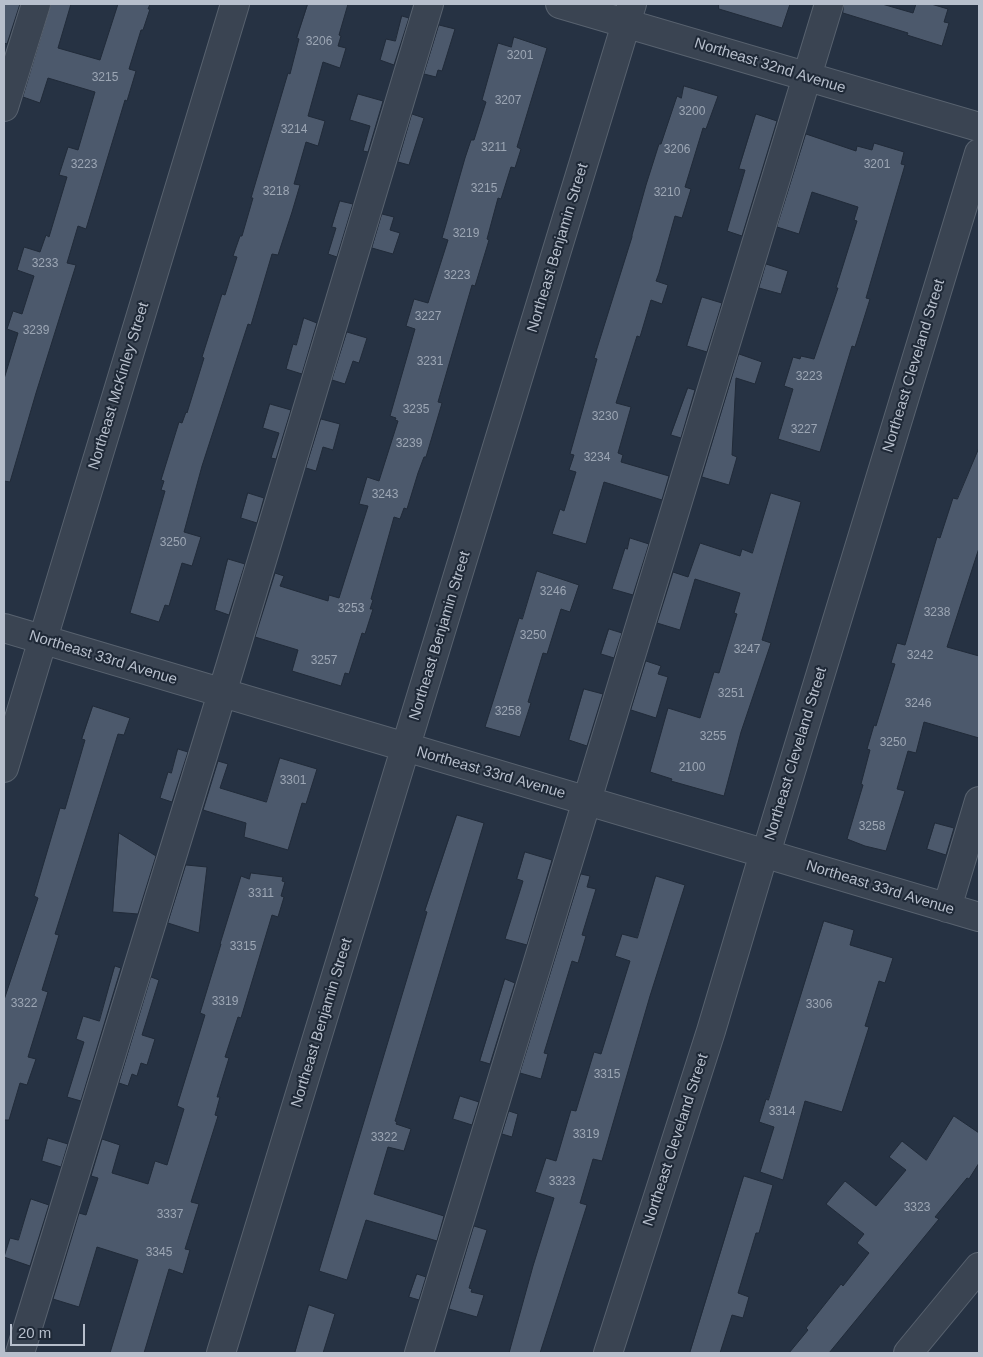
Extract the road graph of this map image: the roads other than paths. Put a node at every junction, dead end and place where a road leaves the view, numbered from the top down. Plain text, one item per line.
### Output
1 (36, 4) edge
2 (235, 4) edge
3 (429, 4) edge
4 (560, 4) edge
5 (828, 4) edge
6 (629, 13) edge
7 (806, 76) junction
8 (4, 106) edge
9 (979, 127) edge
10 (979, 152) edge
11 (4, 628) edge
12 (43, 640) junction
13 (222, 693) junction
14 (406, 748) junction
15 (4, 768) edge
16 (586, 801) junction
17 (979, 801) edge
18 (764, 853) junction
19 (947, 908) junction
20 (979, 917) edge
21 (979, 1267) edge
22 (20, 1353) edge
23 (221, 1353) edge
24 (419, 1353) edge
25 (608, 1353) edge
26 (908, 1353) edge

1 - 8 street
2 - 12 street, Northeast McKinley Street
3 - 13 street
4 - 6 street, Northeast 32nd Avenue
5 - 7 street
6 - 7 street, Northeast 32nd Avenue
6 - 14 street, Northeast Benjamin Street
7 - 9 street, Northeast 32nd Avenue
7 - 16 street
10 - 18 street, Northeast Cleveland Street
11 - 12 street, Northeast 33rd Avenue
12 - 13 street, Northeast 33rd Avenue
12 - 15 street, Northeast McKinley Street
13 - 14 street, Northeast 33rd Avenue
13 - 22 street
14 - 16 street, Northeast 33rd Avenue
14 - 23 street, Northeast Benjamin Street
16 - 18 street, Northeast 33rd Avenue
16 - 24 street
17 - 19 street
18 - 19 street, Northeast 33rd Avenue
18 - 25 street, Northeast Cleveland Street
19 - 20 street, Northeast 33rd Avenue
21 - 26 street

